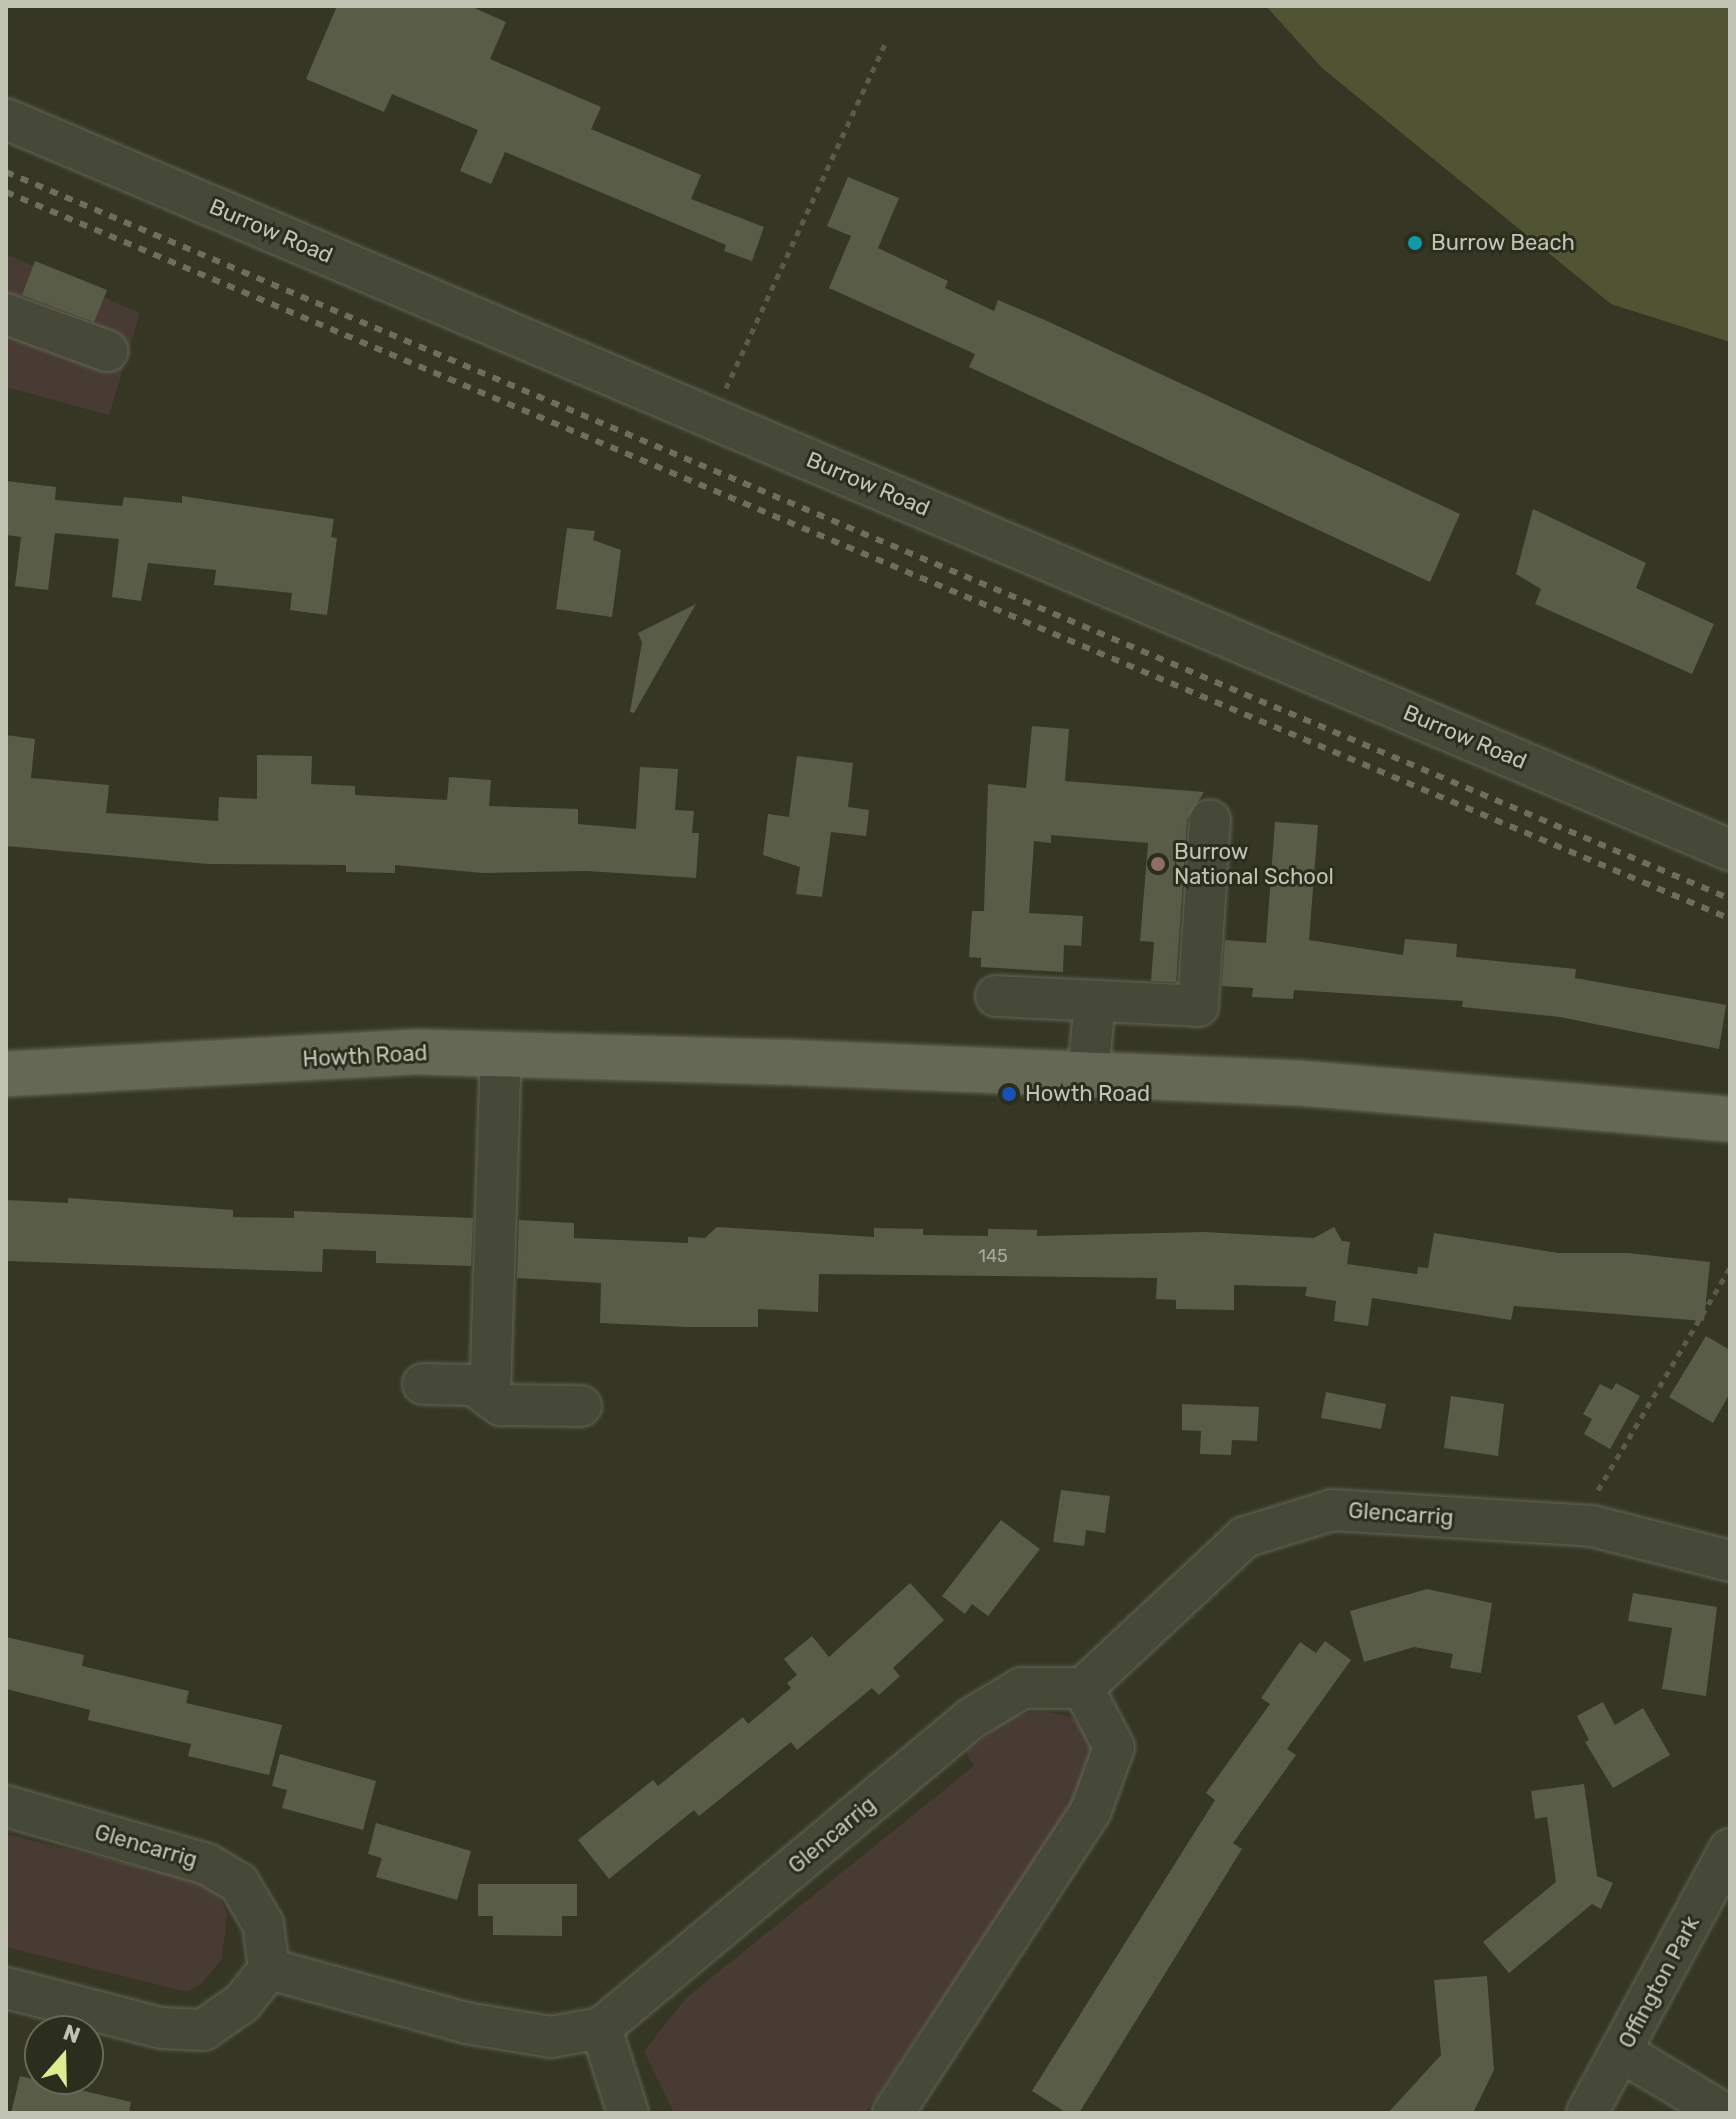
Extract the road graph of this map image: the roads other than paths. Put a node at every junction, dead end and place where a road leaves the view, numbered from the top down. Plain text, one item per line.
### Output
1 (6, 119) edge
2 (6, 314) edge
3 (107, 351) dead end
4 (1210, 820) dead end
5 (1730, 850) edge
6 (996, 996) dead end
7 (1095, 1001) junction
8 (501, 1055) junction
9 (6, 1074) edge
10 (1088, 1074) junction
11 (1730, 1119) edge
12 (423, 1384) dead end
13 (490, 1397) junction
14 (581, 1406) dead end
15 (1730, 1561) edge
16 (1083, 1688) junction
17 (6, 1806) edge
18 (1730, 1849) edge
19 (269, 1969) junction
20 (6, 1988) edge
21 (601, 2028) junction
22 (1622, 2052) junction
23 (628, 2113) edge
24 (893, 2113) edge
25 (1587, 2113) edge
26 (1723, 2113) edge

1 - 5 street, Burrow Road
2 - 3 street
4 - 7 street
6 - 7 street
7 - 10 street
8 - 9 main road, Howth Road
8 - 10 main road, Howth Road
8 - 13 street
10 - 11 main road, Howth Road
12 - 13 street
13 - 14 street
15 - 16 street, Glencarrig
16 - 21 street, Glencarrig
16 - 24 street
17 - 19 street, Glencarrig
18 - 22 street, Offington Park
19 - 20 street
19 - 21 street, Glencarrig
21 - 23 street
22 - 25 street, Offington Park
22 - 26 street

